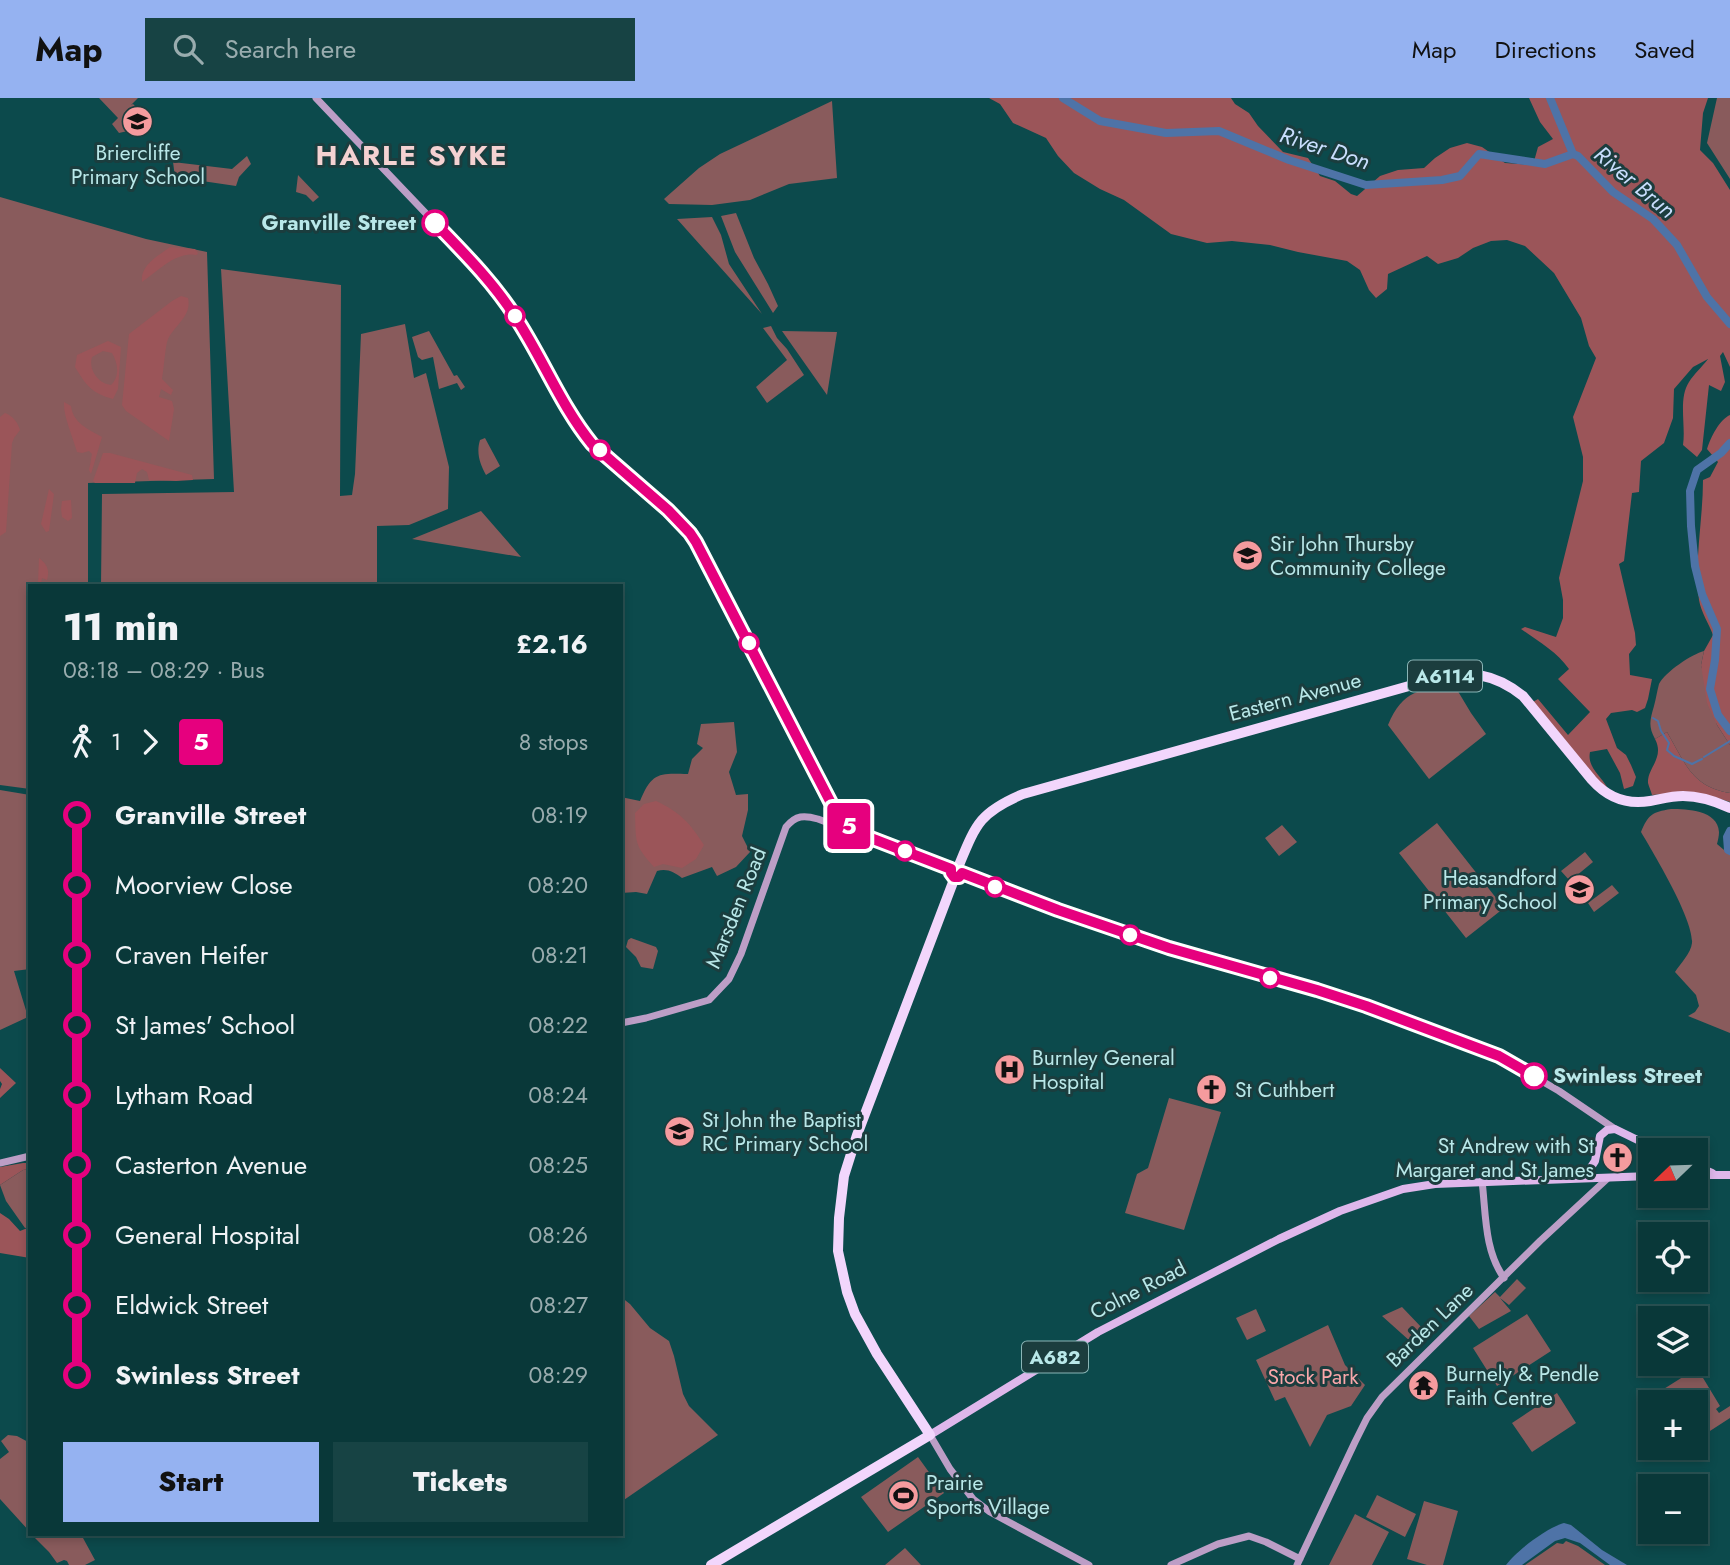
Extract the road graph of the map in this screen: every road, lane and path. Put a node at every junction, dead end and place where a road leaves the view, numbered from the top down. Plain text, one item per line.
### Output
1 (316, 98) edge
2 (1730, 808) edge
3 (842, 818) junction
4 (833, 826) junction
5 (855, 832) junction
6 (957, 871) junction
7 (623, 1023) edge
8 (1596, 1115) junction
9 (1615, 1129) junction
10 (1600, 1136) junction
11 (1638, 1140) edge
12 (28, 1156) edge
13 (1595, 1161) junction
14 (0, 1163) edge
15 (1708, 1171) edge
16 (1708, 1174) edge
17 (1714, 1174) junction
18 (1730, 1175) edge
19 (1638, 1177) edge
20 (1584, 1178) junction
21 (1608, 1178) junction
22 (1482, 1181) junction
23 (1504, 1278) junction
24 (930, 1435) junction
25 (1298, 1562) edge
26 (711, 1565) edge
27 (1089, 1565) edge
28 (1171, 1565) edge

1 - 3 street
2 - 6 highway, Eastern Avenue / A6114
3 - 4 street
3 - 5 street
4 - 5 street
4 - 7 street, Marsden Road
5 - 6 street
6 - 8 street
6 - 24 highway, A6114
8 - 9 street
8 - 10 street
9 - 10 main road
9 - 11 main road
10 - 13 main road
12 - 14 street
13 - 20 main road
13 - 21 main road
15 - 17 main road
16 - 17 main road
17 - 18 main road
19 - 21 main road
20 - 21 main road, Colne Road
20 - 22 main road, Colne Road / A682
21 - 23 street, Barden Lane
22 - 23 street
22 - 24 main road, Colne Road / A682
23 - 25 street, Barden Lane
24 - 26 highway, Colne Road / A682
24 - 27 street
25 - 28 street

